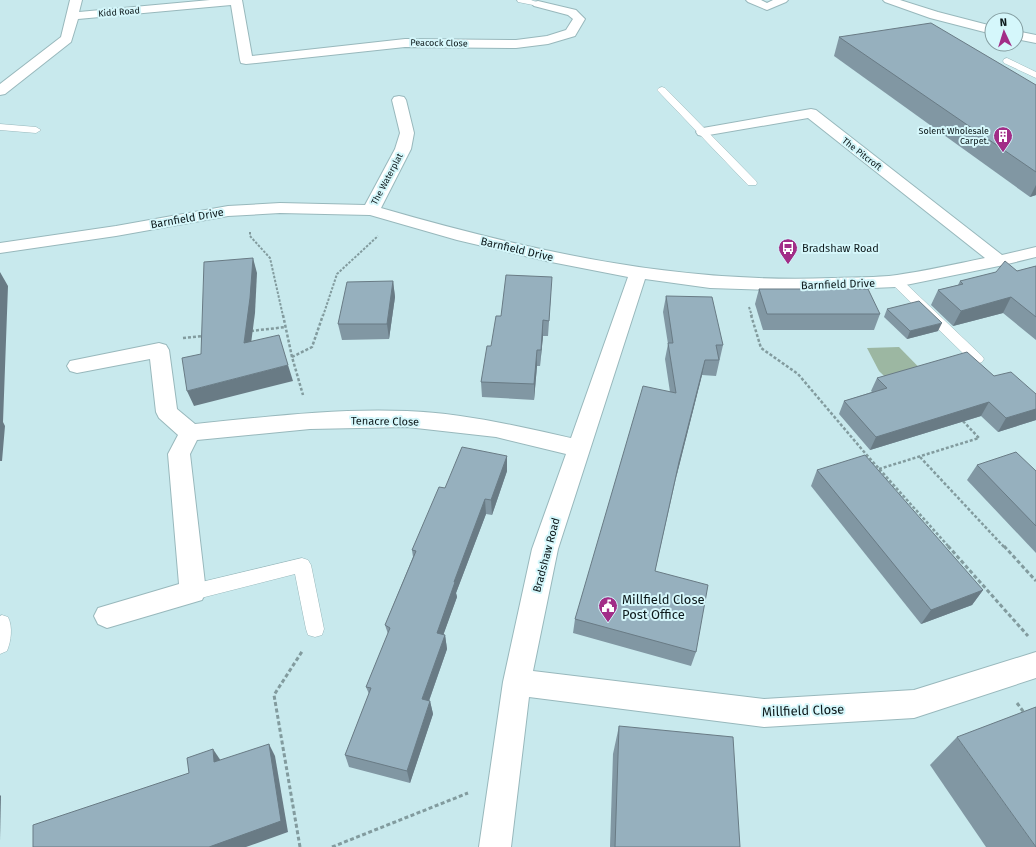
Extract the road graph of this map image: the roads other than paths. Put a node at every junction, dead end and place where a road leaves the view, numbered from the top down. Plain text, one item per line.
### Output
1 (76, 0) edge
2 (236, 0) edge
3 (520, 0) edge
4 (752, 0) edge
5 (782, 0) edge
6 (889, 0) edge
7 (538, 4) joint
8 (72, 16) junction
9 (984, 28) edge
10 (1024, 37) edge
11 (1036, 39) edge
12 (1007, 61) dead end
13 (1036, 75) edge
14 (662, 90) dead end
15 (0, 91) edge
16 (399, 100) dead end
17 (0, 127) edge
18 (36, 130) dead end
19 (703, 132) junction
20 (752, 182) dead end
21 (371, 210) junction
22 (0, 248) edge
23 (1036, 252) edge
24 (999, 261) junction
25 (638, 273) junction
26 (896, 281) junction
27 (977, 359) edge
28 (77, 366) dead end
29 (190, 433) junction
30 (578, 448) junction
31 (193, 592) junction
32 (107, 616) dead end
33 (2, 623) dead end
34 (316, 629) road end
35 (0, 645) edge
36 (1033, 652) edge
37 (517, 682) junction
38 (496, 847) edge

1 - 8 street
2 - 7 street, Peacock Close
2 - 8 street, Kidd Road
3 - 7 lane
4 - 5 street
6 - 9 street
8 - 15 street
10 - 11 street
12 - 13 lane
14 - 19 lane
16 - 21 street, The Waterplat
17 - 18 lane
19 - 20 lane
19 - 24 street, The Pitcroft
21 - 22 street, Barnfield Drive
21 - 25 street, Barnfield Drive
23 - 24 street, Barnfield Drive
24 - 26 street, Barnfield Drive
25 - 26 street, Barnfield Drive
25 - 30 street, Bradshaw Road
26 - 27 lane
28 - 29 street
29 - 30 street, Tenacre Close
29 - 31 street
30 - 37 street, Bradshaw Road
31 - 32 street
31 - 34 lane
33 - 35 lane
36 - 37 street, Millfield Close
37 - 38 street, Bradshaw Road

